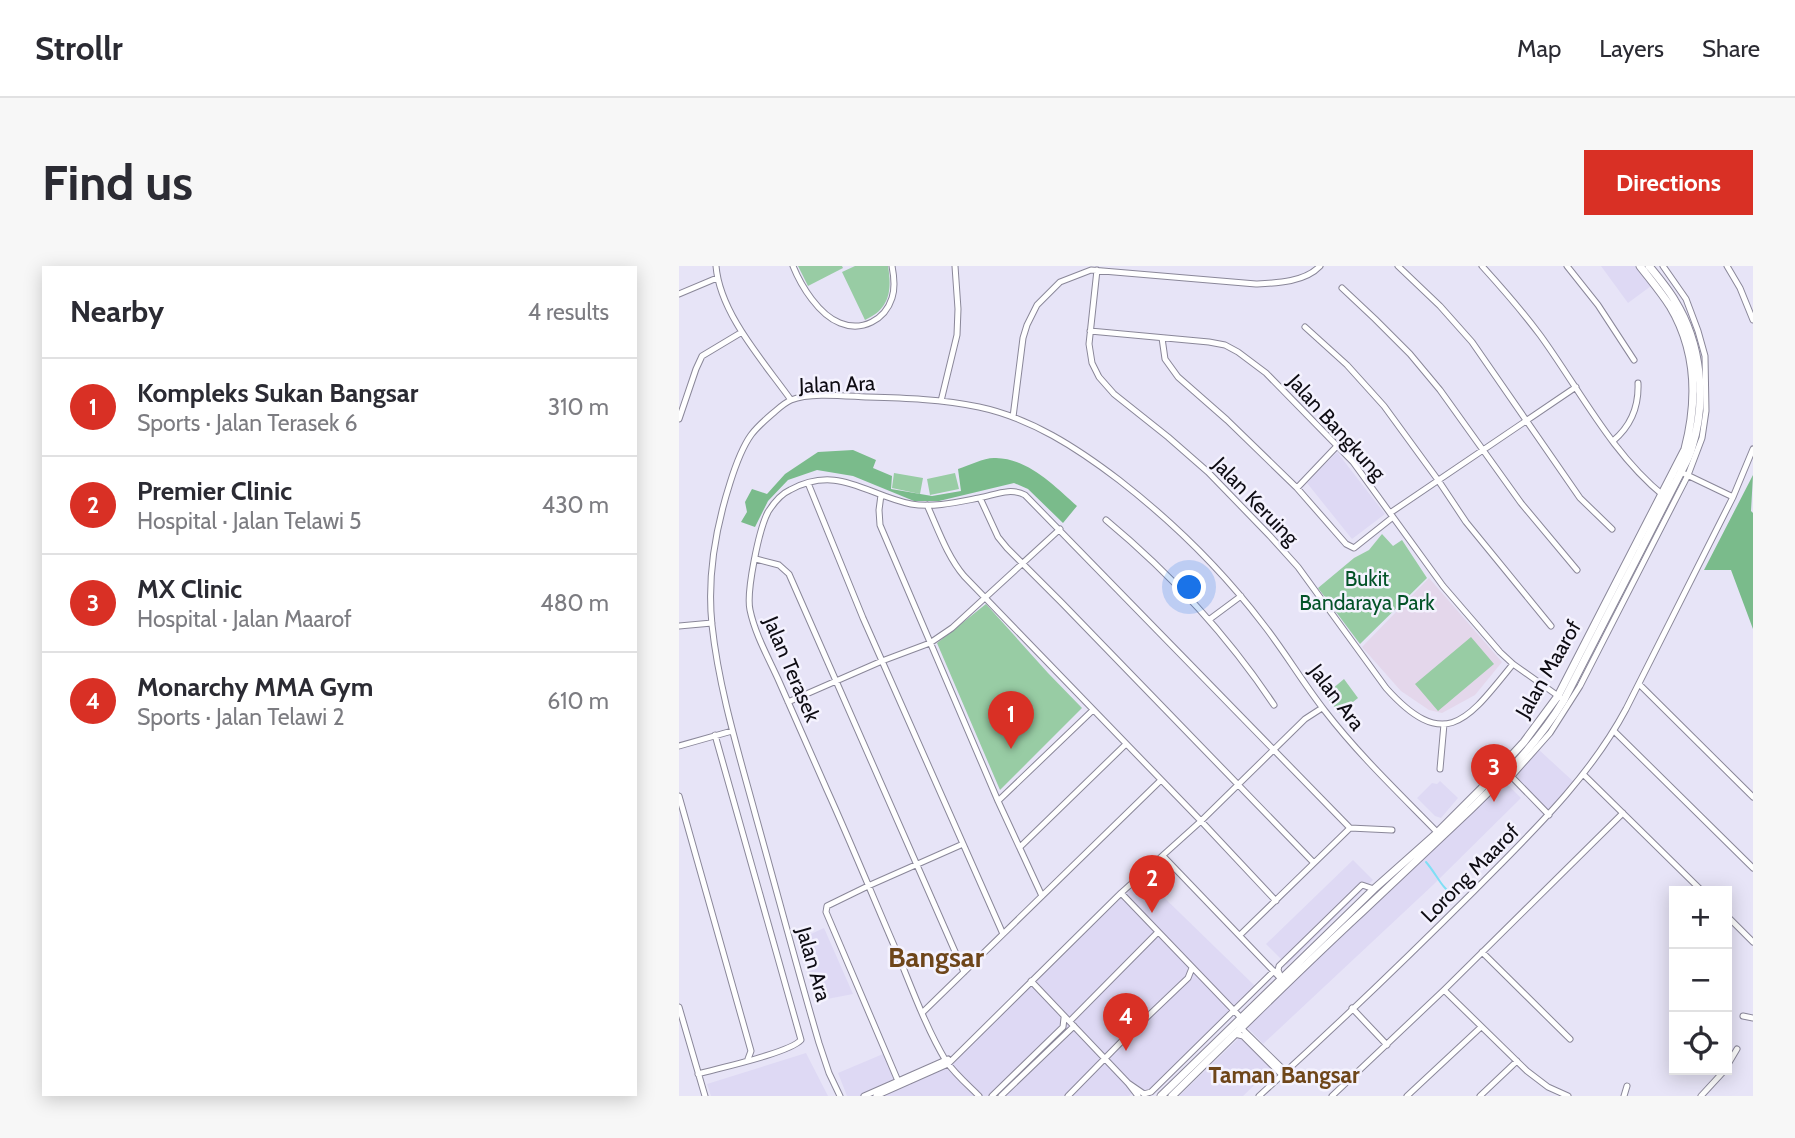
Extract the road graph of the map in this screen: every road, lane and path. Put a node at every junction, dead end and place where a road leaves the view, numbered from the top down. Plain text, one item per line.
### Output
1 (716, 266) edge
2 (793, 266) edge
3 (892, 266) edge
4 (955, 266) edge
5 (1320, 266) edge
6 (1398, 266) edge
7 (1482, 266) edge
8 (1567, 266) edge
9 (1640, 266) edge
10 (1649, 266) edge
11 (1663, 266) edge
12 (1727, 266) edge
13 (1097, 270) junction
14 (717, 278) junction
15 (1342, 288) dead end
16 (679, 294) edge
17 (1753, 320) edge
18 (1305, 327) dead end
19 (1090, 331) junction
20 (742, 332) junction
21 (1163, 338) junction
22 (1634, 360) dead end
23 (1638, 383) dead end
24 (1576, 387) junction
25 (791, 400) junction
26 (941, 401) junction
27 (1013, 417) junction
28 (679, 419) edge
29 (1526, 422) junction
30 (1613, 442) junction
31 (1337, 446) junction
32 (1483, 449) junction
33 (1753, 449) edge
34 (1681, 472) junction
35 (1438, 480) junction
36 (808, 483) junction
37 (1297, 488) junction
38 (881, 495) junction
39 (1664, 496) junction
40 (1733, 497) junction
41 (980, 498) junction
42 (927, 505) junction
43 (1392, 515) junction
44 (1106, 520) dead end
45 (1060, 529) junction
46 (1612, 529) dead end
47 (756, 559) junction
48 (1022, 564) junction
49 (1577, 570) dead end
50 (1241, 596) junction
51 (984, 598) junction
52 (1210, 619) junction
53 (712, 623) junction
54 (679, 626) edge
55 (1551, 626) dead end
56 (930, 643) junction
57 (882, 661) junction
58 (1513, 664) junction
59 (835, 682) junction
60 (1639, 684) junction
61 (1561, 698) junction
62 (1317, 700) junction
63 (788, 702) junction
64 (1274, 705) dead end
65 (1322, 708) junction
66 (1093, 710) junction
67 (1305, 719) junction
68 (1444, 724) junction
69 (732, 731) junction
70 (1614, 731) junction
71 (715, 735) junction
72 (1126, 744) junction
73 (679, 746) edge
74 (1274, 750) junction
75 (1440, 769) dead end
76 (1507, 772) junction
77 (1584, 775) junction
78 (1161, 780) junction
79 (1238, 785) junction
80 (679, 796) edge
81 (1753, 797) edge
82 (998, 801) junction
83 (1623, 813) junction
84 (1549, 815) junction
85 (1201, 821) junction
86 (1350, 828) junction
87 (1392, 830) dead end
88 (1440, 835) junction
89 (963, 844) junction
90 (1020, 847) junction
91 (1163, 856) junction
92 (1314, 863) junction
93 (916, 865) junction
94 (1753, 868) edge
95 (868, 886) junction
96 (1697, 886) edge
97 (1374, 889) junction
98 (1121, 893) junction
99 (1042, 896) junction
100 (1276, 901) junction
101 (1342, 905) junction
102 (1344, 918) junction
103 (1732, 921) edge
104 (1159, 932) junction
105 (1003, 934) junction
106 (1240, 935) junction
107 (1753, 942) edge
108 (1482, 951) junction
109 (1192, 968) junction
110 (1277, 969) junction
111 (964, 972) junction
112 (1031, 981) junction
113 (1284, 981) junction
114 (1444, 990) junction
115 (679, 1007) edge
116 (1352, 1008) junction
117 (1233, 1010) junction
118 (923, 1012) junction
119 (1063, 1014) junction
120 (1743, 1016) dead end
121 (1753, 1018) edge
122 (1072, 1023) junction
123 (1239, 1025) junction
124 (1481, 1027) junction
125 (1570, 1039) dead end
126 (1387, 1045) junction
127 (1737, 1049) dead end
128 (1105, 1058) junction
129 (1732, 1058) edge
130 (747, 1060) junction
131 (1517, 1061) junction
132 (947, 1062) junction
133 (698, 1074) junction
134 (1284, 1074) junction
135 (1720, 1075) edge
136 (898, 1081) junction
137 (1128, 1083) junction
138 (1627, 1086) dead end
139 (1152, 1094) edge
140 (705, 1096) edge
141 (840, 1096) edge
142 (865, 1096) edge
143 (876, 1096) edge
144 (979, 1096) edge
145 (992, 1096) edge
146 (1001, 1096) edge
147 (1068, 1096) edge
148 (1138, 1096) edge
149 (1161, 1096) edge
150 (1172, 1096) edge
151 (1259, 1096) edge
152 (1332, 1096) edge
153 (1407, 1096) edge
154 (1480, 1096) edge
155 (1568, 1096) edge
156 (1624, 1096) edge
157 (1701, 1096) edge

1 - 14 street
2 - 3 street
4 - 26 street
5 - 13 street
6 - 29 street
7 - 24 street
8 - 22 street
9 - 34 main road, Jalan Maarof
10 - 34 main road, Jalan Maarof
11 - 34 street, Jalan Maarof
12 - 17 street
13 - 19 street, Jalan Keruing
13 - 27 street
14 - 16 street
14 - 20 street
15 - 32 street
18 - 35 street
19 - 21 street, Jalan Bangkung
19 - 68 street, Jalan Keruing
20 - 25 street
20 - 28 street
21 - 31 street, Jalan Bangkung
21 - 37 street
23 - 30 street
24 - 29 street
24 - 30 street
25 - 26 street, Jalan Ara
25 - 53 street, Jalan Ara
26 - 27 street, Jalan Ara
27 - 50 street, Jalan Ara
29 - 32 street
29 - 46 street
30 - 39 street
31 - 37 street
31 - 43 street, Jalan Bangkung
32 - 35 street
32 - 49 street
33 - 40 street, Lorong Maarof
34 - 39 main road, Jalan Maarof
34 - 40 street
34 - 76 street, Jalan Maarof
35 - 43 street
35 - 55 street
36 - 38 street, Jalan Terasek
36 - 47 street, Jalan Terasek
36 - 57 street
37 - 43 street
38 - 42 street, Jalan Terasek
38 - 56 street
39 - 61 main road, Jalan Maarof
40 - 60 street, Lorong Maarof
41 - 42 street, Jalan Terasek
41 - 45 street, Jalan Terasek
41 - 48 street
42 - 51 street
43 - 58 street, Jalan Bangkung
44 - 52 street
45 - 48 street
45 - 74 street, Jalan Terasek
47 - 59 street
47 - 63 street, Jalan Terasek
48 - 51 street
48 - 79 street
50 - 52 street
50 - 62 street, Jalan Ara
51 - 56 street
51 - 66 street
52 - 64 street
53 - 54 street
53 - 69 street, Jalan Ara
56 - 57 street
56 - 82 street
57 - 59 street
57 - 89 street
58 - 61 street, Jalan Bangkung
58 - 68 street
59 - 63 street
59 - 93 street
60 - 70 street, Lorong Maarof
60 - 81 street
61 - 76 main road, Jalan Maarof
62 - 65 street, Jalan Ara
62 - 67 street
63 - 95 street, Jalan Terasek
65 - 67 street
65 - 88 street, Jalan Ara
66 - 72 street
66 - 82 street
67 - 74 street
68 - 75 street
69 - 71 street
69 - 141 street, Jalan Ara
70 - 77 street, Lorong Maarof
70 - 94 street
71 - 73 street
71 - 130 street
72 - 78 street
72 - 90 street
74 - 79 street
74 - 86 street, Jalan Terasek
76 - 84 street
76 - 88 main road, Jalan Maarof
77 - 83 street
77 - 84 street, Lorong Maarof
78 - 85 street
78 - 99 street
79 - 85 street
79 - 92 street
80 - 130 street
82 - 90 street
83 - 96 street
83 - 108 street
84 - 116 street, Lorong Maarof
85 - 91 street
85 - 100 street
86 - 87 street
86 - 92 street
88 - 97 main road, Jalan Maarof
88 - 113 main road, Jalan Maarof
89 - 93 street
89 - 105 street
90 - 99 street
91 - 98 street
91 - 106 street
92 - 100 street
93 - 95 street
93 - 111 street
95 - 118 street, Jalan Terasek
95 - 136 street
97 - 101 street
97 - 102 main road, Jalan Maarof
98 - 104 street
98 - 112 street
99 - 105 street
100 - 106 street
101 - 102 street
101 - 110 street
102 - 113 main road, Jalan Maarof
103 - 107 street
104 - 109 street
104 - 122 street
105 - 111 street
106 - 110 street
108 - 114 street
108 - 125 street
109 - 117 street
109 - 128 street
110 - 113 street
110 - 117 street
111 - 118 street
112 - 119 street
112 - 132 street
113 - 123 main road, Jalan Maarof
114 - 124 street
114 - 126 street
115 - 133 street
116 - 126 street
116 - 134 street, Lorong Maarof
117 - 123 street
117 - 139 street
118 - 132 street, Jalan Terasek
119 - 122 street
119 - 145 street
120 - 121 street
122 - 128 street
122 - 146 street
123 - 134 street
123 - 149 main road, Jalan Maarof
123 - 150 main road, Jalan Maarof
124 - 131 street
124 - 153 street
126 - 152 street
127 - 129 street
128 - 137 street
128 - 147 street
130 - 133 street
131 - 154 street
131 - 155 street
132 - 136 street
132 - 143 street
132 - 144 street, Jalan Terasek
133 - 140 street
134 - 151 street, Lorong Maarof
135 - 157 street
136 - 142 street
137 - 139 street
137 - 148 street
138 - 156 street

